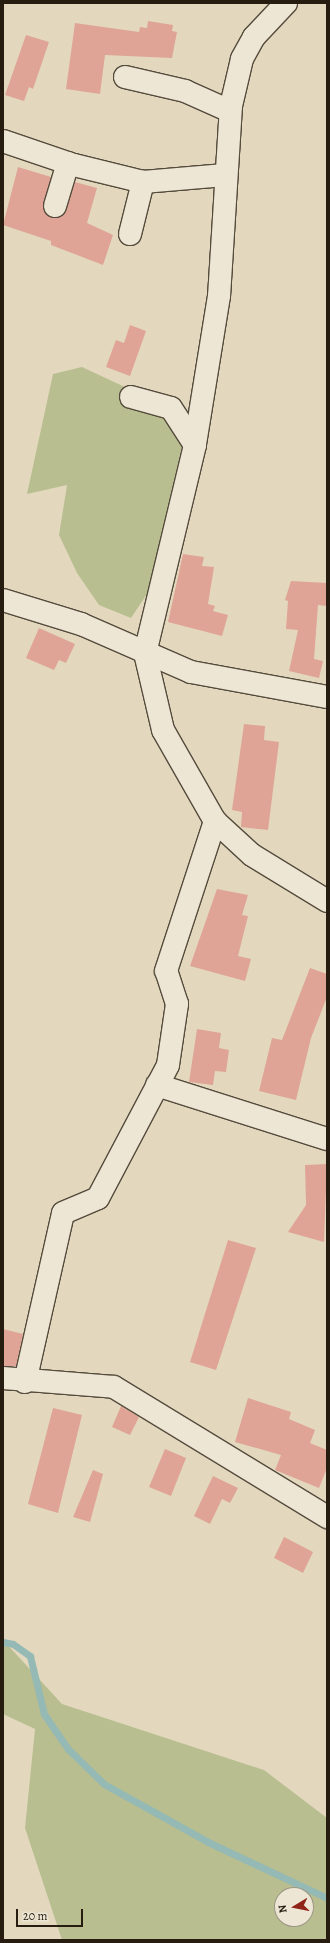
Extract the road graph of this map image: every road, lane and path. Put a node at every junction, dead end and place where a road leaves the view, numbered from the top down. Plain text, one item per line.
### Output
1 (286, 3) edge
2 (125, 77) dead end
3 (230, 111) junction
4 (3, 141) edge
5 (68, 163) junction
6 (225, 175) junction
7 (143, 182) junction
8 (55, 206) dead end
9 (130, 234) dead end
10 (131, 397) dead end
11 (195, 445) junction
12 (3, 600) edge
13 (146, 653) junction
14 (327, 697) edge
15 (215, 821) junction
16 (327, 901) edge
17 (157, 1086) junction
18 (327, 1139) edge
19 (3, 1378) edge
20 (25, 1382) junction
21 (327, 1517) edge

1 - 3 street
2 - 3 street
3 - 6 street
4 - 5 street
5 - 7 street
5 - 8 street
6 - 7 street
6 - 11 street
7 - 9 street
10 - 11 street
11 - 13 street
12 - 13 street
13 - 14 street
13 - 15 street
15 - 16 street
15 - 17 street
17 - 18 street
17 - 20 street
19 - 20 street
20 - 21 street

